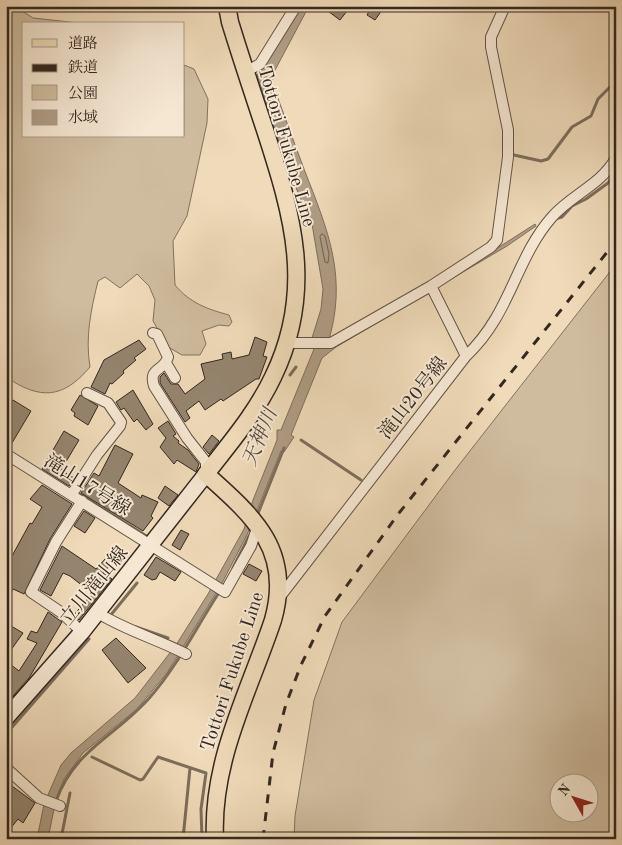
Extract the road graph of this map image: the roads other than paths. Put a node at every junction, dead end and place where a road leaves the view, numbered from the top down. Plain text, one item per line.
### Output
1 (227, 6) edge
2 (296, 6) edge
3 (505, 6) edge
4 (245, 72) junction
5 (616, 158) edge
6 (431, 286) junction
7 (153, 333) dead end
8 (287, 342) junction
9 (466, 356) junction
10 (166, 363) junction
11 (176, 378) dead end
12 (87, 393) dead end
13 (6, 454) edge
14 (206, 474) junction
15 (72, 494) junction
16 (82, 501) junction
17 (257, 524) junction
18 (151, 545) junction
19 (278, 599) junction
20 (98, 612) junction
21 (82, 632) junction
22 (186, 654) dead end
23 (6, 718) edge
24 (6, 768) edge
25 (58, 805) dead end
26 (215, 839) edge

1 - 4 main road, Tottori Fukube Line
2 - 4 street
3 - 6 street
4 - 8 main road, Tottori Fukube Line
5 - 9 street
6 - 8 street
6 - 9 street, 滝山20号線
7 - 10 street
8 - 14 main road, Tottori Fukube Line
9 - 19 street, 滝山20号線
10 - 11 street
10 - 14 street
12 - 15 street
13 - 15 street, 滝山17号線
14 - 17 main road, Tottori Fukube Line
14 - 18 street, 立川滝山線
15 - 16 street, 滝山17号線
16 - 18 street, 滝山17号線
16 - 21 street
17 - 18 street, 滝山17号線
17 - 19 main road, Tottori Fukube Line
18 - 20 street, 立川滝山線
19 - 26 main road, Tottori Fukube Line
20 - 21 street, 立川滝山線
20 - 22 street
21 - 23 street, 立川滝山線
24 - 25 street

